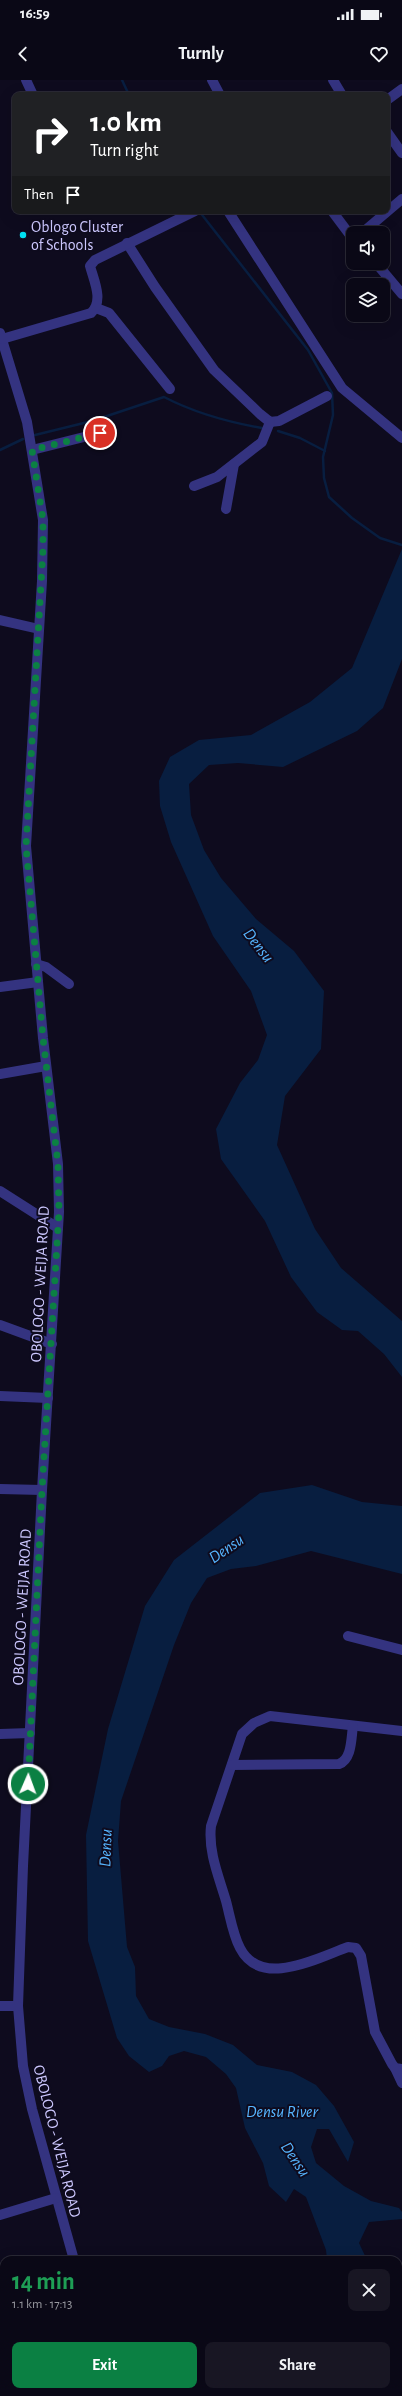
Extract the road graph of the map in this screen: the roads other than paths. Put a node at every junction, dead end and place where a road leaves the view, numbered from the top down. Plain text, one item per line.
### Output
1 (26, 80) edge
2 (212, 80) edge
3 (333, 80) edge
4 (402, 89) edge
5 (32, 92) edge
6 (218, 92) edge
7 (340, 92) edge
8 (390, 98) edge
9 (390, 136) edge
10 (402, 153) edge
11 (402, 199) edge
12 (390, 209) edge
13 (190, 214) edge
14 (230, 214) edge
15 (334, 214) edge
16 (384, 214) edge
17 (370, 226) edge
18 (346, 230) edge
19 (127, 243) junction
20 (382, 270) edge
21 (402, 294) edge
22 (96, 308) junction
23 (1, 336) edge
24 (170, 389) dead end
25 (327, 396) dead end
26 (270, 422) junction
27 (100, 433) dead end
28 (402, 438) edge
29 (32, 450) junction
30 (234, 464) junction
31 (194, 486) dead end
32 (226, 509) dead end
33 (0, 620) edge
34 (39, 629) junction
35 (36, 964) junction
36 (38, 982) junction
37 (69, 984) dead end
38 (0, 987) edge
39 (46, 1066) junction
40 (0, 1074) edge
41 (0, 1190) edge
42 (58, 1228) junction
43 (0, 1325) edge
44 (52, 1344) junction
45 (0, 1396) edge
46 (48, 1398) junction
47 (0, 1489) edge
48 (42, 1490) junction
49 (348, 1636) dead end
50 (402, 1650) edge
51 (353, 1726) junction
52 (402, 1731) edge
53 (30, 1733) junction
54 (0, 1734) edge
55 (232, 1765) junction
56 (0, 2006) edge
57 (18, 2006) junction
58 (399, 2069) edge
59 (402, 2083) edge
60 (56, 2198) junction
61 (0, 2215) edge
62 (73, 2256) edge

1 - 5 street
2 - 6 street
3 - 7 street
4 - 8 street
9 - 10 street
11 - 12 street
13 - 19 street
14 - 28 street
15 - 18 street
16 - 17 street
19 - 22 street
19 - 26 street
20 - 21 street
22 - 23 street
22 - 24 street
23 - 29 street, OBOLOGO - WEIJA ROAD
25 - 26 street
26 - 30 street
27 - 29 street
29 - 34 street, OBOLOGO - WEIJA ROAD
30 - 31 street
30 - 32 street
33 - 34 street
34 - 35 street, OBOLOGO - WEIJA ROAD
35 - 36 street, OBOLOGO - WEIJA ROAD
35 - 37 street
36 - 38 street
36 - 39 street, OBOLOGO - WEIJA ROAD
39 - 40 street
39 - 42 street, OBOLOGO - WEIJA ROAD
41 - 42 street
42 - 44 street, OBOLOGO - WEIJA ROAD
43 - 44 street
44 - 46 street, OBOLOGO - WEIJA ROAD
45 - 46 street
46 - 48 street, OBOLOGO - WEIJA ROAD
47 - 48 street
48 - 53 street, OBOLOGO - WEIJA ROAD
49 - 50 street
51 - 52 street
51 - 55 street
51 - 55 street
53 - 54 street
53 - 57 street, OBOLOGO - WEIJA ROAD
55 - 58 street
56 - 57 street
57 - 60 street, OBOLOGO - WEIJA ROAD
58 - 59 street
60 - 61 street
60 - 62 street, OBOLOGO - WEIJA ROAD

